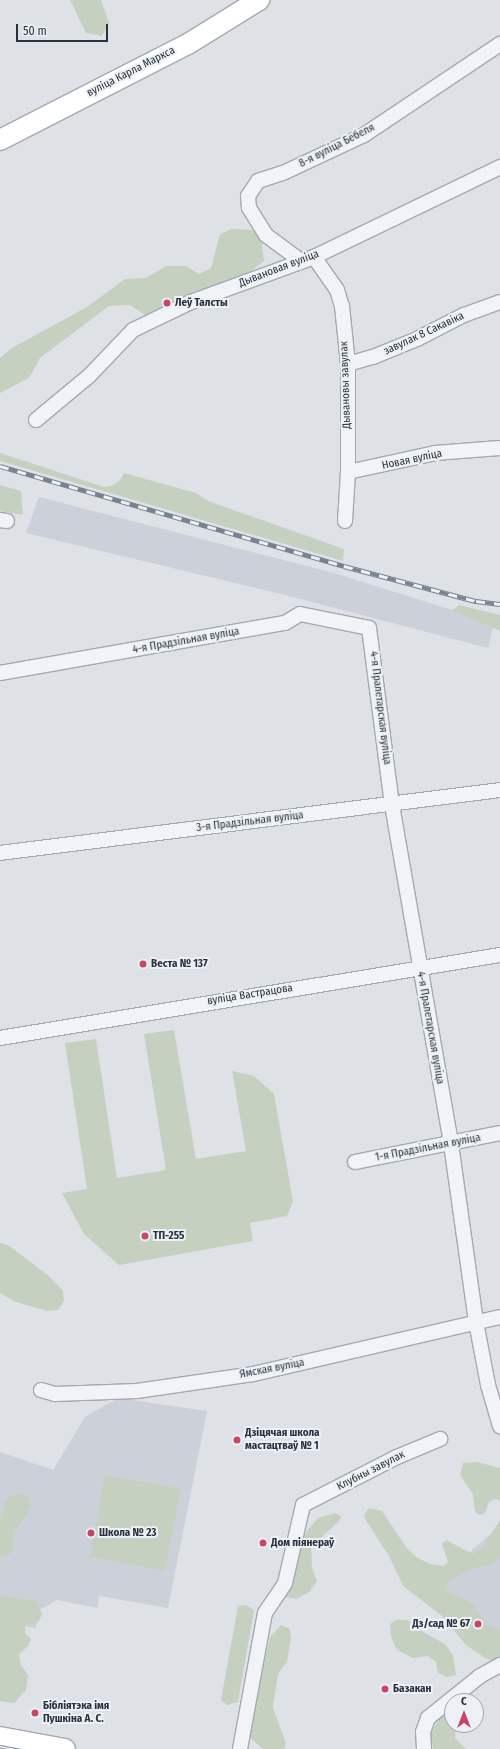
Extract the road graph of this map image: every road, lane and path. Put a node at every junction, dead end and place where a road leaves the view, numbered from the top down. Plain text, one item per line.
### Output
1 (259, 0) edge
2 (500, 44) edge
3 (0, 140) edge
4 (500, 167) edge
5 (308, 259) junction
6 (500, 302) edge
7 (348, 364) junction
8 (36, 420) dead end
9 (500, 448) edge
10 (348, 472) junction
11 (345, 521) dead end
12 (369, 628) joint
13 (0, 673) edge
14 (500, 790) edge
15 (392, 805) junction
16 (0, 852) edge
17 (500, 955) edge
18 (420, 968) junction
19 (0, 1038) edge
20 (500, 1133) edge
21 (451, 1144) junction
22 (356, 1162) dead end
23 (500, 1317) edge
24 (476, 1322) junction
25 (41, 1390) dead end
26 (500, 1426) edge
27 (440, 1439) dead end
28 (500, 1665) edge
29 (0, 1737) edge
30 (23, 1745) edge
31 (65, 1749) edge
32 (240, 1749) edge
33 (424, 1749) edge

1 - 3 main road, вуліца Карла Маркса
2 - 5 street, 8-я вуліца Бебеля
4 - 5 street, Дывановая вуліца
5 - 7 street, Дывановы завулак
5 - 8 street, Дывановая вуліца
6 - 7 street, завулак 8 Сакавіка
7 - 10 street, Дывановы завулак
9 - 10 street, Новая вуліца
10 - 11 street, Дывановы завулак
12 - 13 street, 4-я Прадзільная вуліца
12 - 15 street, 4-я Пралетарская вуліца
14 - 15 street, 3-я Прадзільная вуліца
15 - 16 street, 3-я Прадзільная вуліца
15 - 18 street, 4-я Пралетарская вуліца
17 - 18 street, вуліца Вастрацова
18 - 19 street, вуліца Вастрацова
18 - 21 street, 4-я Пралетарская вуліца
20 - 21 street, 1-я Прадзільная вуліца
21 - 22 street, 1-я Прадзільная вуліца
21 - 24 street, 4-я Пралетарская вуліца
23 - 24 street, Ямская вуліца
24 - 25 street, Ямская вуліца
24 - 26 street, 4-я Пралетарская вуліца
27 - 32 street, Клубны завулак
28 - 33 street
29 - 30 main road
30 - 31 main road

